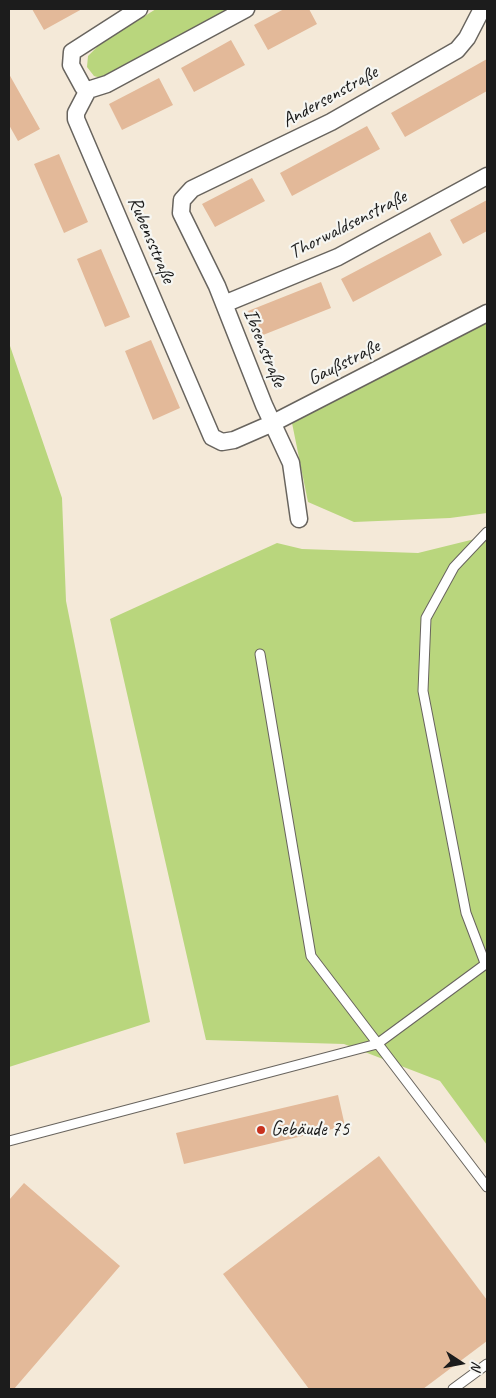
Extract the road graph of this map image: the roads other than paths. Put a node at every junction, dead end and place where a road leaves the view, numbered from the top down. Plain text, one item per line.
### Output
1 (139, 9) edge
2 (246, 9) edge
3 (478, 12) edge
4 (88, 90) junction
5 (487, 176) edge
6 (184, 196) joint
7 (224, 304) junction
8 (487, 313) edge
9 (272, 423) junction
10 (217, 441) joint
11 (299, 519) dead end
12 (487, 532) edge
13 (260, 654) dead end
14 (486, 963) edge
15 (377, 1044) junction
16 (9, 1141) edge
17 (487, 1187) edge
18 (487, 1364) edge
19 (453, 1389) edge

1 - 4 street
2 - 4 street
3 - 6 street, Andersenstraße
4 - 10 street, Rubensstraße
5 - 7 street, Thorwaldsenstraße
6 - 7 street, Ibsenstraße
7 - 9 street, Ibsenstraße
8 - 9 street, Gaußstraße
9 - 10 street, Gaußstraße
9 - 11 street, Ibsenstraße
12 - 14 lane
13 - 15 lane
14 - 15 lane
15 - 16 lane
15 - 17 lane
18 - 19 lane

